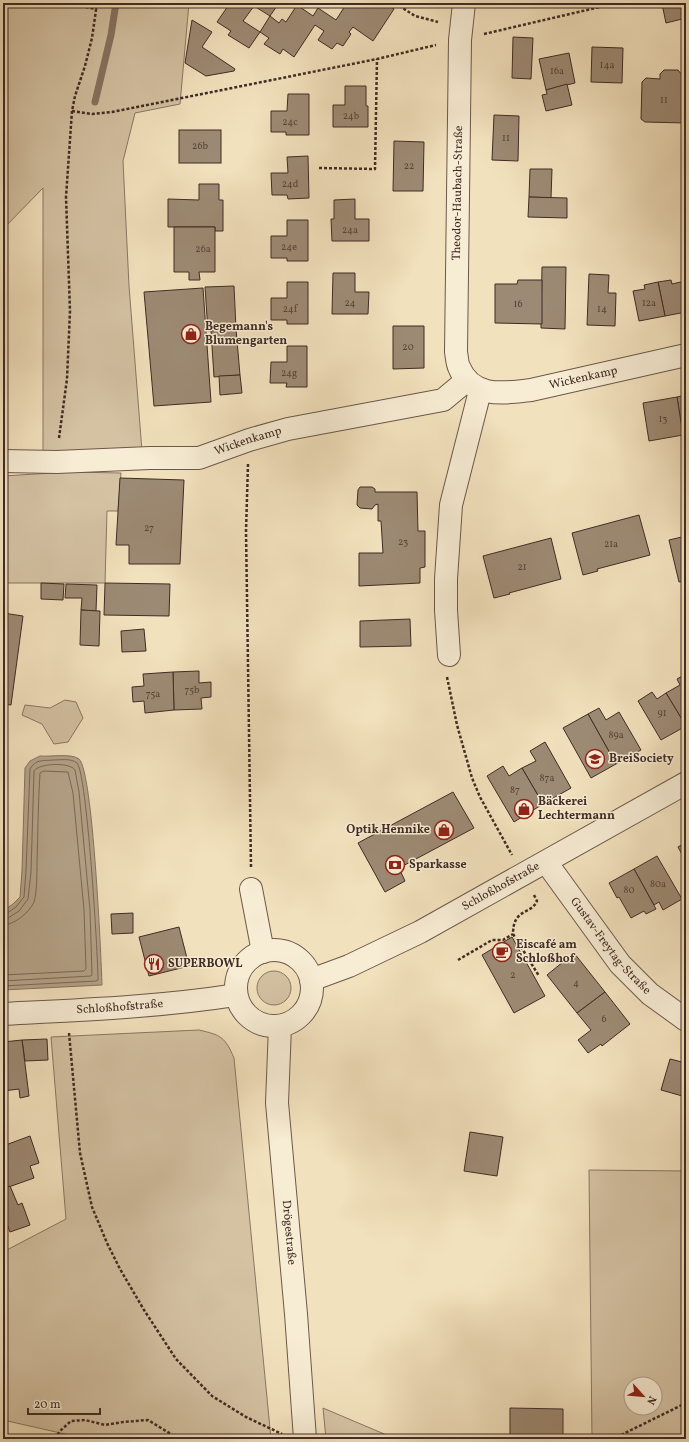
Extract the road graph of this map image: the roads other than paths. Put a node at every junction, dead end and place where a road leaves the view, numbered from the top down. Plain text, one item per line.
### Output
1 (464, 3) edge
2 (686, 354) edge
3 (473, 385) junction
4 (3, 461) edge
5 (449, 655) road end
6 (686, 783) edge
7 (546, 862) junction
8 (251, 889) road end
9 (263, 952) junction
10 (311, 980) junction
11 (236, 995) junction
12 (3, 1014) edge
13 (686, 1020) edge
14 (280, 1026) junction
15 (296, 1437) edge

1 - 3 street, Theodor-Haubach-Straße
2 - 3 street, Wickenkamp
3 - 4 street, Wickenkamp
3 - 5 street
6 - 7 street, Schloßhofstraße
7 - 10 street, Schloßhofstraße
7 - 13 street, Gustav-Freytag-Straße
8 - 9 street
9 - 10 street
9 - 11 street
10 - 14 street
11 - 12 street, Schloßhofstraße
11 - 14 street
14 - 15 street, Drögestraße

